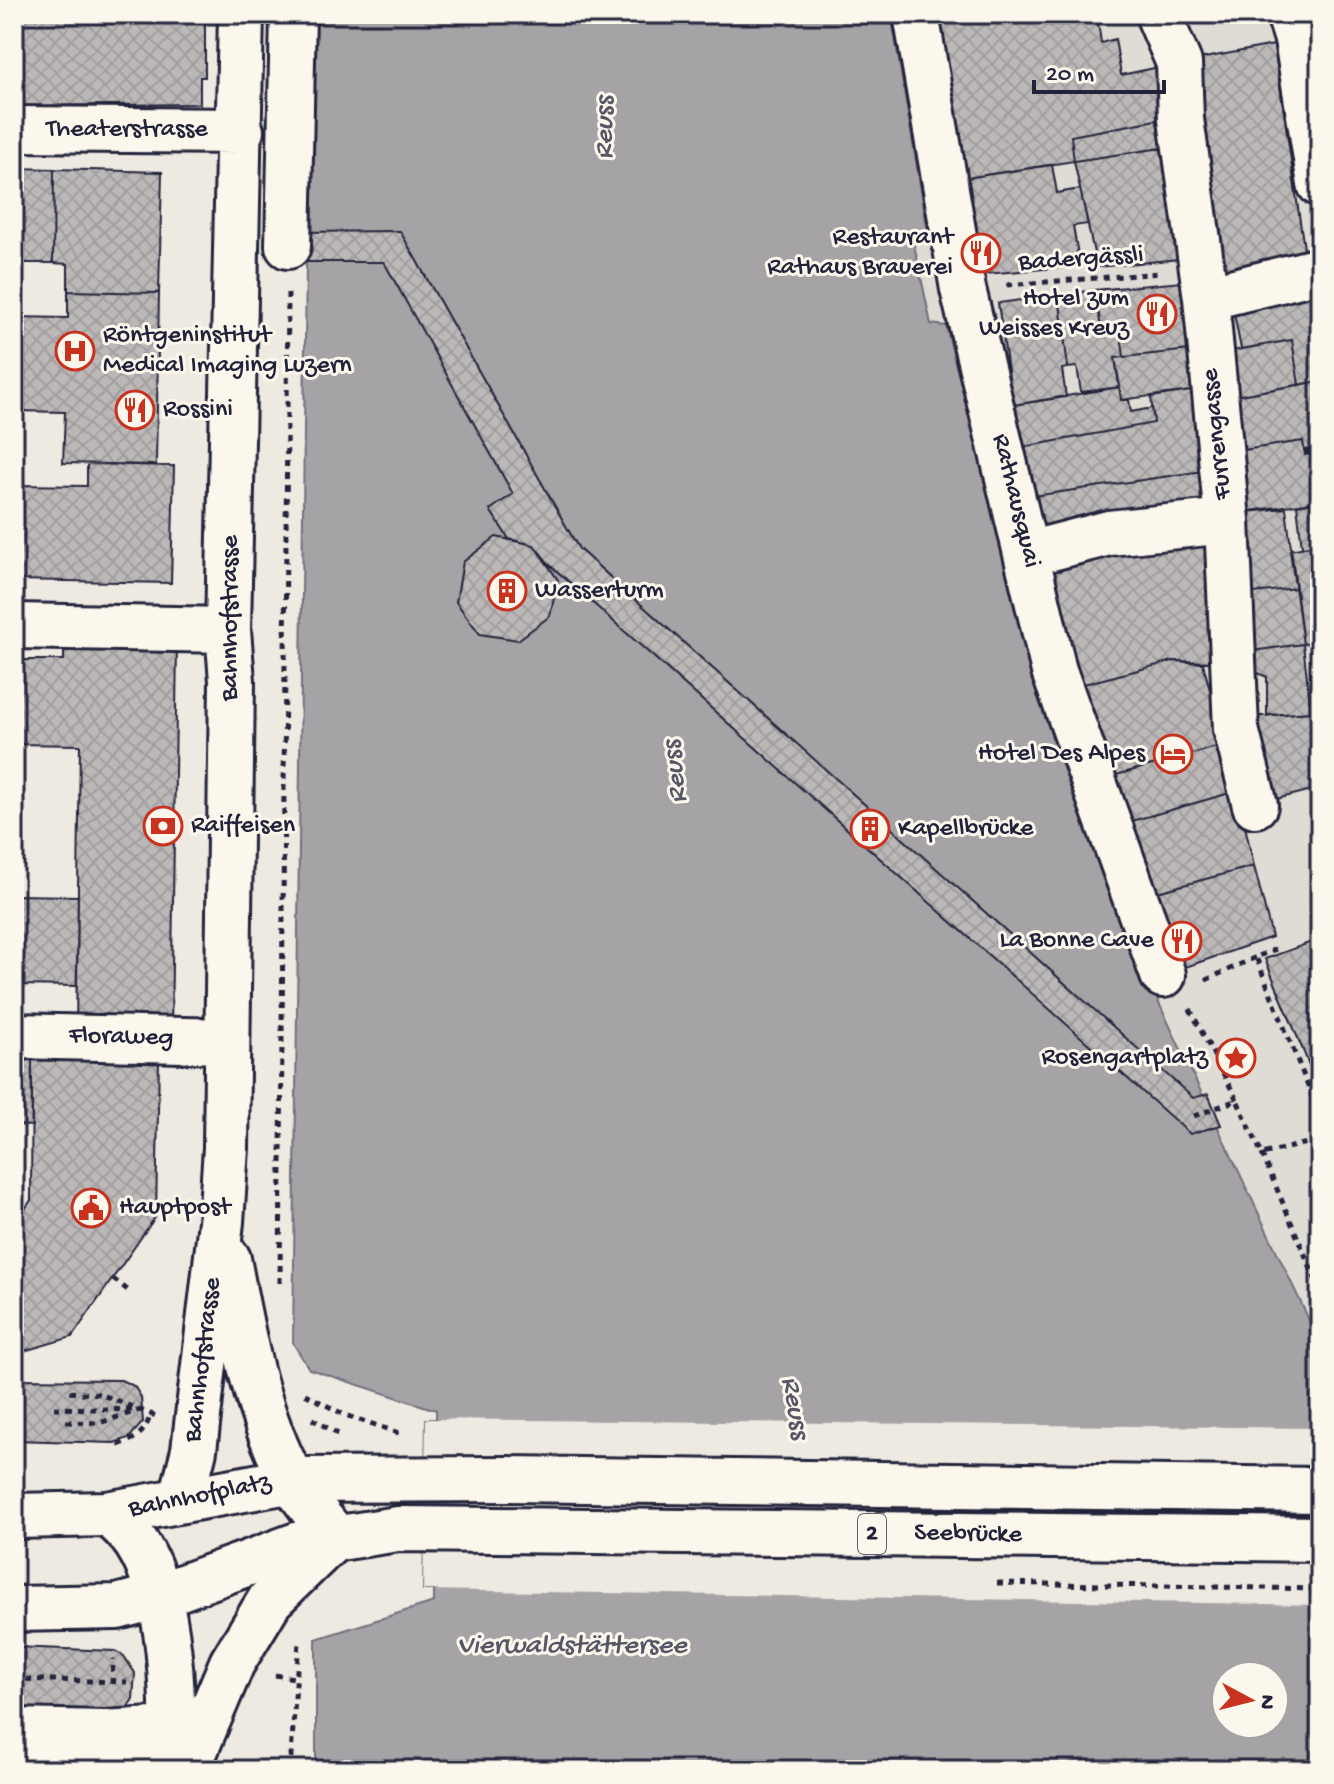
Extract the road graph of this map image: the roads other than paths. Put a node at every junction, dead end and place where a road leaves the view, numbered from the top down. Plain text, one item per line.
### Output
1 (241, 14) edge
2 (293, 14) edge
3 (916, 14) edge
4 (1158, 14) edge
5 (1302, 27) edge
6 (14, 129) edge
7 (241, 131) junction
8 (1320, 184) edge
9 (288, 246) road end
10 (1320, 270) edge
11 (1204, 284) junction
12 (1207, 523) dead end
13 (1028, 554) junction
14 (14, 626) edge
15 (228, 630) junction
16 (1255, 805) dead end
17 (1170, 984) road end
18 (14, 1036) edge
19 (227, 1041) junction
20 (221, 1222) junction
21 (424, 1478) joint
22 (293, 1480) junction
23 (1320, 1490) edge
24 (182, 1498) junction
25 (107, 1514) junction
26 (14, 1516) edge
27 (335, 1537) junction
28 (1320, 1539) edge
29 (158, 1596) junction
30 (14, 1609) edge
31 (14, 1731) edge
32 (173, 1750) edge
33 (14, 1763) edge
34 (157, 1770) edge
35 (187, 1770) edge

1 - 7 street, Bahnhofstrasse
2 - 9 street
3 - 13 street, Rathausquai
4 - 11 street, Furrengasse
5 - 8 street
6 - 7 street, Theaterstrasse
7 - 15 street, Bahnhofstrasse
10 - 11 street
11 - 16 street, Furrengasse
12 - 13 street
13 - 17 street, Rathausquai
14 - 15 street
15 - 19 street, Bahnhofstrasse
18 - 19 street, Floraweg
19 - 20 street, Bahnhofstrasse
20 - 22 street, Bahnhofstrasse
20 - 24 street, Bahnhofstrasse
21 - 22 street, Bahnhofplatz / 2
21 - 23 street, Seebrücke / 2
22 - 24 street, Bahnhofplatz / 2
22 - 27 street, Bahnhofplatz
24 - 25 street, Bahnhofplatz / 2
25 - 26 street, Bahnhofplatz / 2
25 - 29 street, Bahnhofplatz
27 - 28 street, Seebrücke / 2
27 - 29 street, 2
27 - 35 street
29 - 30 street, 2
29 - 32 street, Bahnhofplatz
31 - 32 street
32 - 33 street
32 - 34 street

